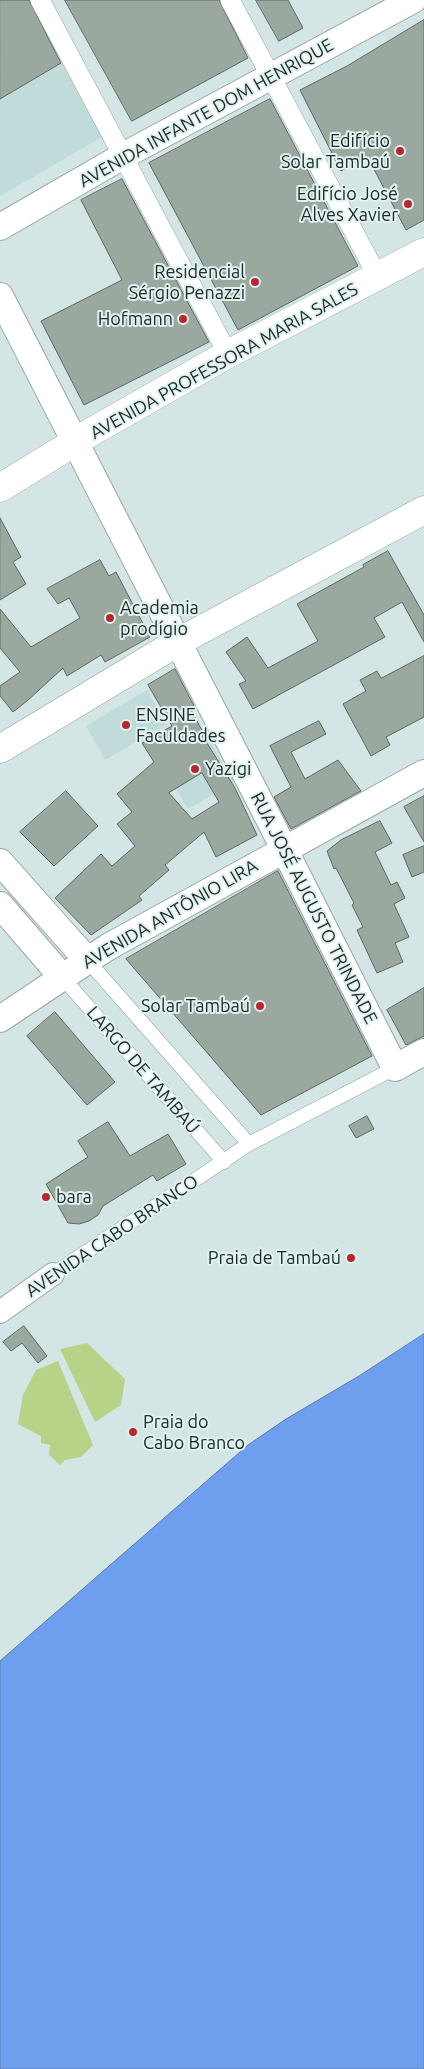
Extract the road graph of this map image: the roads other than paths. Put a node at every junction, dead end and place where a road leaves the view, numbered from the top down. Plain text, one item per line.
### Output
1 (40, 0) edge
2 (230, 0) edge
3 (413, 0) edge
4 (271, 77) junction
5 (123, 156) junction
6 (0, 227) edge
7 (424, 252) edge
8 (378, 277) junction
9 (0, 296) edge
10 (228, 354) junction
11 (74, 442) junction
12 (0, 488) edge
13 (424, 510) edge
14 (178, 642) junction
15 (0, 749) edge
16 (424, 773) edge
17 (285, 850) junction
18 (0, 862) edge
19 (0, 905) edge
20 (88, 961) junction
21 (63, 978) junction
22 (0, 1019) edge
23 (424, 1052) edge
24 (395, 1068) junction
25 (250, 1144) junction
26 (224, 1162) junction
27 (53, 1274) joint
28 (0, 1312) edge

1 - 5 street
2 - 4 street
3 - 4 main road, AVENIDA INFANTE DOM HENRIQUE
4 - 5 main road, AVENIDA INFANTE DOM HENRIQUE
4 - 8 street
5 - 6 main road, AVENIDA INFANTE DOM HENRIQUE
5 - 10 street
7 - 8 main road, AVENIDA PROFESSORA MARIA SALES
8 - 10 main road, AVENIDA PROFESSORA MARIA SALES
9 - 11 main road, RUA JOSÉ AUGUSTO TRINDADE
10 - 11 main road, AVENIDA PROFESSORA MARIA SALES
11 - 12 main road, AVENIDA PROFESSORA MARIA SALES
11 - 14 main road, RUA JOSÉ AUGUSTO TRINDADE
13 - 14 main road
14 - 15 main road
14 - 17 main road, RUA JOSÉ AUGUSTO TRINDADE
16 - 17 main road, AVENIDA ANTÔNIO LIRA
17 - 20 main road, AVENIDA ANTÔNIO LIRA
17 - 24 main road, RUA JOSÉ AUGUSTO TRINDADE
18 - 20 main road
19 - 21 main road
20 - 21 main road, AVENIDA ANTÔNIO LIRA
20 - 25 street, LARGO DE TAMBAÚ
21 - 22 main road, AVENIDA ANTÔNIO LIRA
21 - 26 street, LARGO DE TAMBAÚ
23 - 24 main road
24 - 25 street, AVENIDA CABO BRANCO
25 - 26 street, AVENIDA CABO BRANCO
26 - 27 street, AVENIDA CABO BRANCO
27 - 28 street, AVENIDA CABO BRANCO

